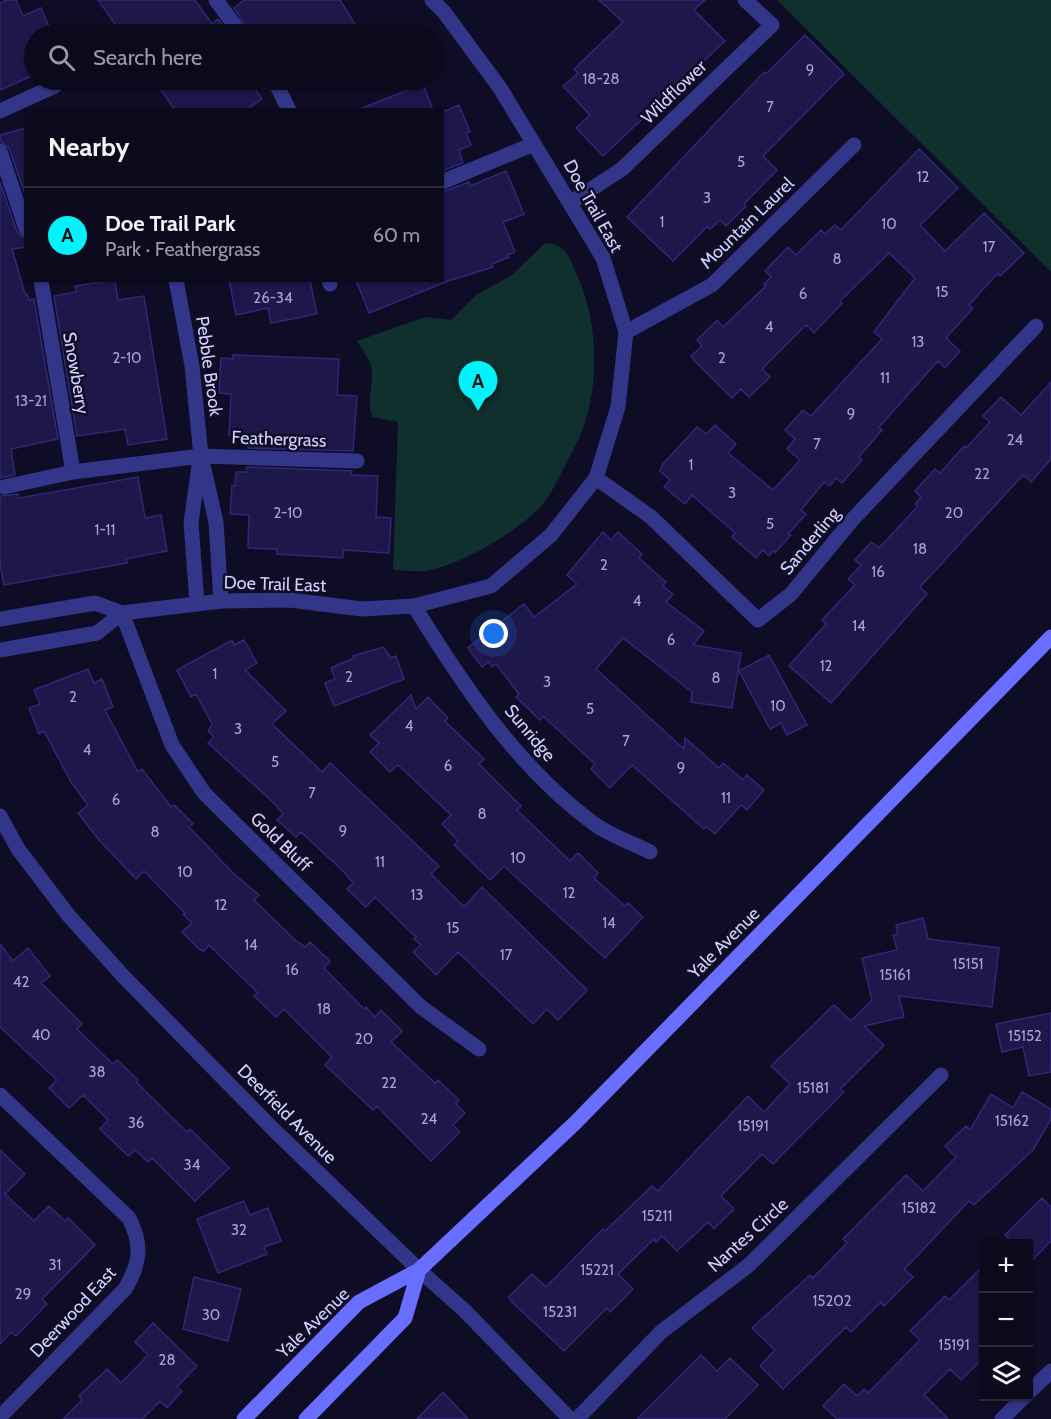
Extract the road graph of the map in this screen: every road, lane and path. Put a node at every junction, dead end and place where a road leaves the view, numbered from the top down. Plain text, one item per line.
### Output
1 (216, 0) edge
2 (432, 0) edge
3 (745, 0) edge
4 (234, 24) edge
5 (46, 90) edge
6 (279, 90) edge
7 (288, 108) edge
8 (0, 111) edge
9 (534, 144) junction
10 (854, 145) dead end
11 (0, 151) edge
12 (444, 181) edge
13 (570, 203) junction
14 (24, 223) edge
15 (41, 282) edge
16 (176, 282) edge
17 (1036, 326) dead end
18 (626, 332) junction
19 (201, 456) junction
20 (357, 461) dead end
21 (73, 472) junction
22 (596, 478) junction
23 (4, 487) dead end
24 (221, 601) junction
25 (197, 603) junction
26 (414, 606) junction
27 (122, 613) junction
28 (0, 620) edge
29 (1051, 637) edge
30 (0, 650) edge
31 (0, 816) edge
32 (650, 852) dead end
33 (479, 1048) dead end
34 (941, 1076) dead end
35 (0, 1095) edge
36 (419, 1270) junction
37 (1051, 1371) edge
38 (1033, 1389) edge
39 (1020, 1401) edge
40 (0, 1417) edge
41 (244, 1419) edge
42 (306, 1419) edge
43 (570, 1419) edge
44 (577, 1419) edge
45 (1002, 1419) edge

1 - 4 street
2 - 9 street, Doe Trail East
3 - 13 street, Wildflower
5 - 8 street
6 - 7 street
9 - 12 street
9 - 13 street, Doe Trail East
10 - 18 street, Mountain Laurel
11 - 14 street
13 - 18 street, Doe Trail East
15 - 21 street, Snowberry
16 - 19 street, Pebble Brook
17 - 22 street, Sanderling
18 - 22 street, Doe Trail East
19 - 20 street, Feathergrass
19 - 21 street
19 - 24 street, Pebble Brook
19 - 25 street, Pebble Brook
21 - 23 street
22 - 26 street, Doe Trail East
24 - 25 street, Doe Trail East
24 - 26 street, Doe Trail East
25 - 27 street, Doe Trail East
26 - 32 street, Sunridge
27 - 28 street, Doe Trail East
27 - 30 street
27 - 33 street, Gold Bluff
29 - 36 main road, Yale Avenue
31 - 36 street, Deerfield Avenue
34 - 44 street, Nantes Circle
35 - 40 street, Deerwood East
36 - 41 main road, Yale Avenue
36 - 42 main road
36 - 43 street, Deerfield Avenue
37 - 38 street
39 - 45 street

